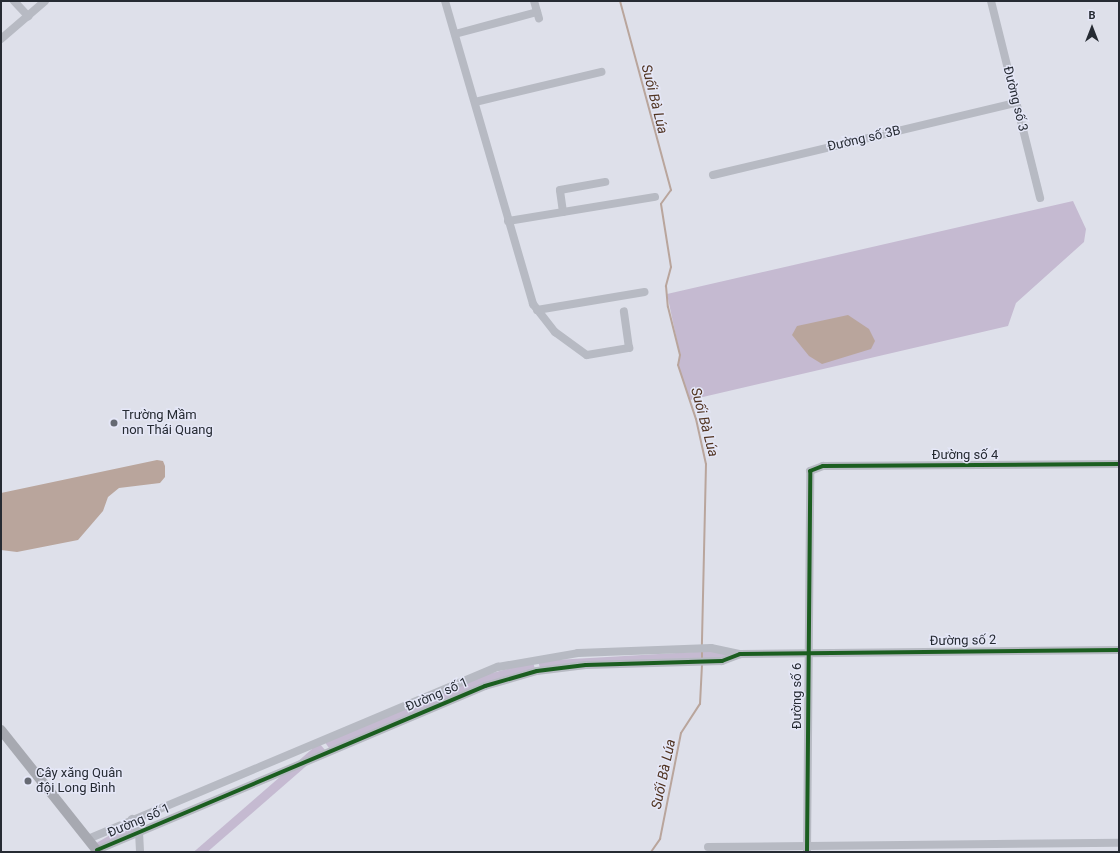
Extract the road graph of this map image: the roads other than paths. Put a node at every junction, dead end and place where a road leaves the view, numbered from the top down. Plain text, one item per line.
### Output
1 (14, 1) edge
2 (45, 1) edge
3 (445, 1) edge
4 (534, 1) edge
5 (991, 1) edge
6 (28, 16) junction
7 (455, 34) junction
8 (1, 39) edge
9 (601, 72) dead end
10 (475, 102) junction
11 (1015, 103) junction
12 (713, 175) dead end
13 (605, 182) dead end
14 (655, 197) dead end
15 (1040, 198) dead end
16 (563, 212) junction
17 (508, 221) junction
18 (644, 292) dead end
19 (537, 310) junction
20 (624, 311) dead end
21 (1119, 464) edge
22 (812, 469) joint
23 (1119, 650) edge
24 (807, 652) junction
25 (740, 654) junction
26 (535, 659) junction
27 (537, 671) junction
28 (1, 730) edge
29 (5, 739) edge
30 (320, 740) junction
31 (328, 751) junction
32 (132, 819) junction
33 (139, 832) junction
34 (88, 839) junction
35 (1119, 842) edge
36 (708, 847) dead end
37 (807, 849) edge
38 (98, 851) edge
39 (140, 852) edge

1 - 6 street
2 - 6 street
3 - 7 street
4 - 7 street
5 - 11 street, Đường số 3
6 - 8 street
7 - 10 street
9 - 10 street
10 - 17 street
11 - 12 street, Đường số 3B
11 - 15 street, Đường số 3
13 - 16 street
14 - 16 street
16 - 17 street
17 - 19 street
18 - 19 street
19 - 20 street
21 - 22 street, Đường số 4
22 - 24 street, Đường số 6
23 - 24 street, Đường số 2
24 - 25 street, Đường số 1
24 - 37 street, Đường số 6
25 - 26 street, Đường số 1
25 - 27 street, Đường số 1
26 - 27 street
26 - 30 street, Đường số 1
27 - 31 street, Đường số 1
28 - 29 main road
29 - 34 main road
30 - 31 street
30 - 32 street, Đường số 1
31 - 33 street, Đường số 1
32 - 33 street
32 - 34 street, Đường số 1
33 - 38 street, Đường số 1
33 - 39 street
34 - 38 main road
35 - 37 street
36 - 37 street

